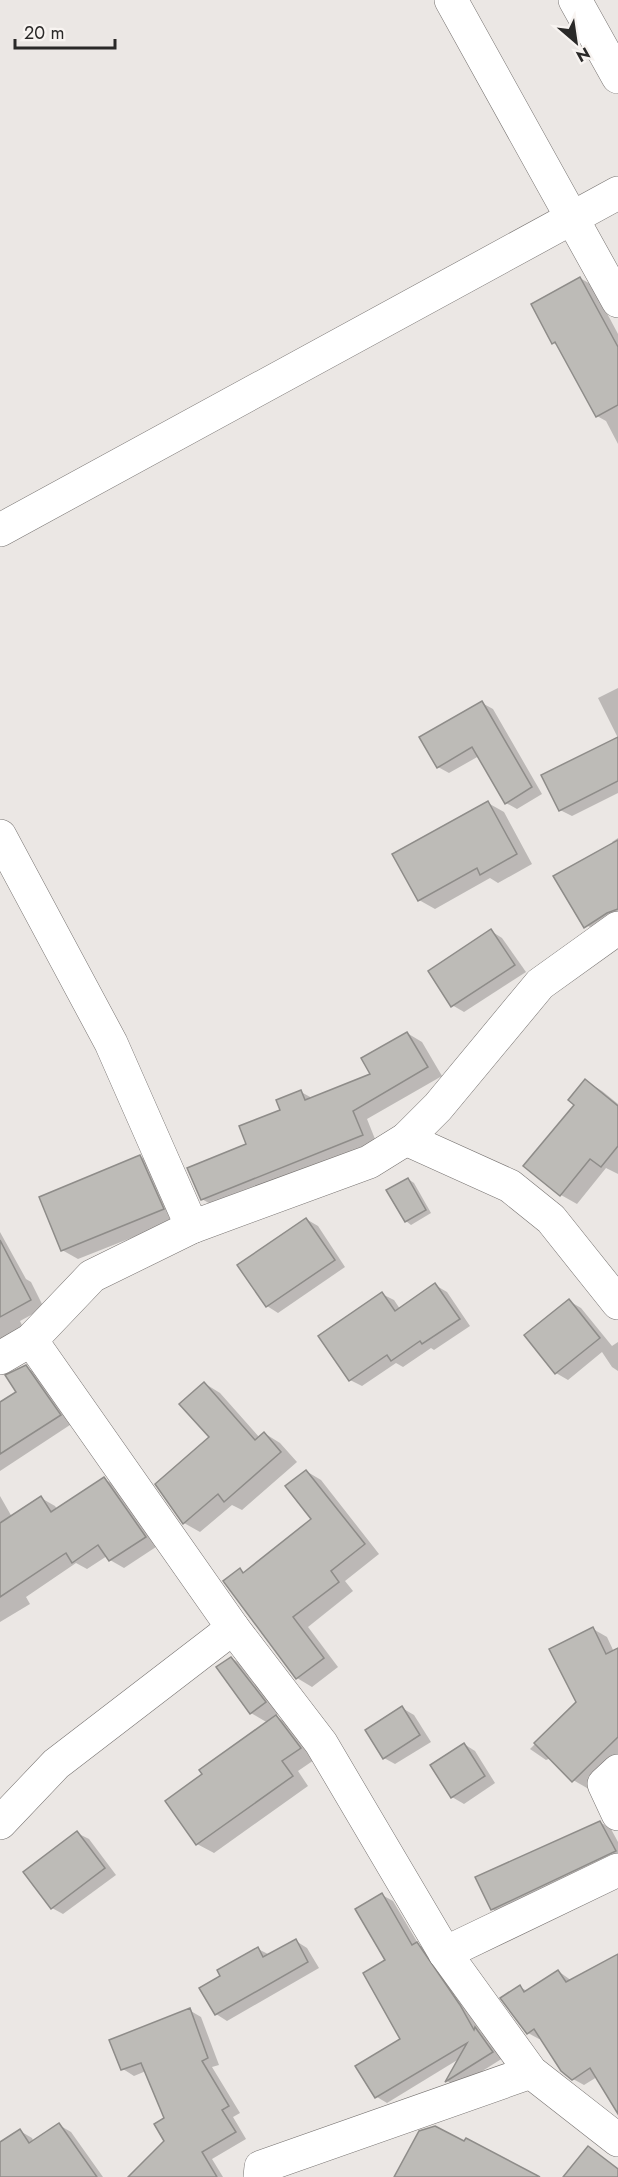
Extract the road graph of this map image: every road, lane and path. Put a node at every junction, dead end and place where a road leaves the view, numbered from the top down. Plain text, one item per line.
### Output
1 (451, 0) edge
2 (575, 0) edge
3 (618, 77) edge
4 (618, 193) edge
5 (572, 218) junction
6 (618, 301) edge
7 (0, 530) edge
8 (0, 836) edge
9 (618, 928) edge
10 (406, 1139) junction
11 (192, 1227) junction
12 (618, 1303) edge
13 (31, 1340) junction
14 (0, 1358) edge
15 (233, 1628) junction
16 (618, 1771) edge
17 (618, 1814) edge
18 (0, 1823) edge
19 (618, 1870) edge
20 (445, 1953) junction
21 (531, 2072) junction
22 (618, 2140) edge
23 (260, 2177) edge

1 - 5 street
2 - 3 street
4 - 5 street
5 - 6 street
5 - 7 street
8 - 11 street
9 - 10 street
10 - 11 street
10 - 12 street
11 - 13 street
13 - 14 street
13 - 15 street
15 - 18 street
15 - 20 street
16 - 17 street
19 - 20 street
20 - 21 street
21 - 22 street
21 - 23 street

